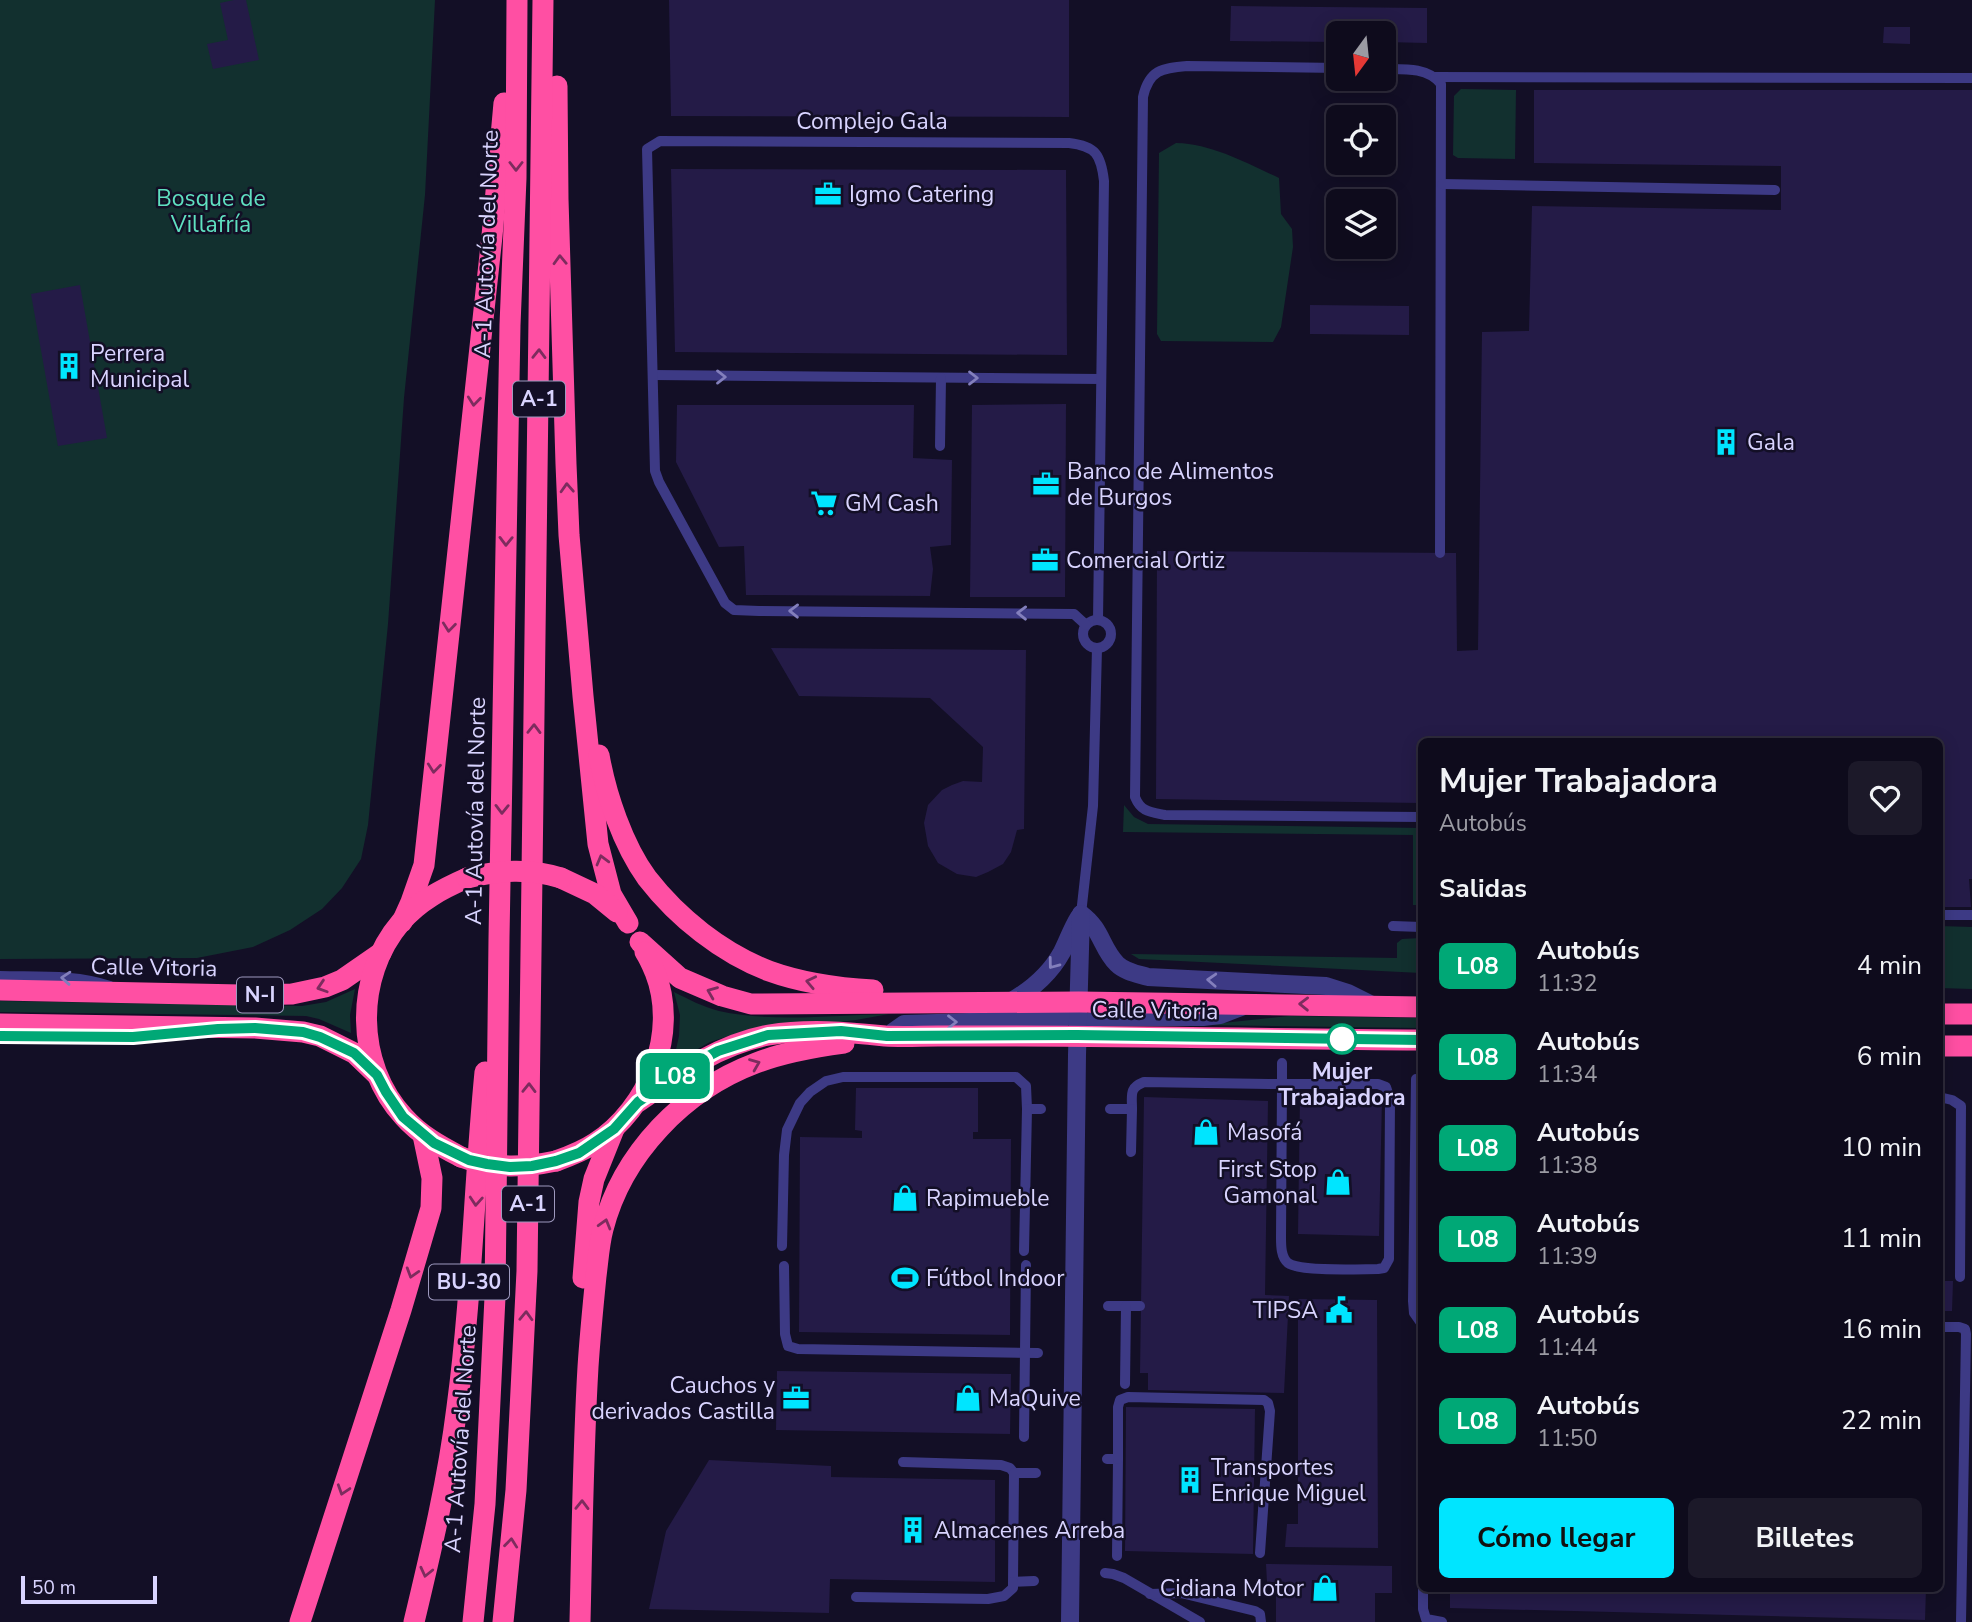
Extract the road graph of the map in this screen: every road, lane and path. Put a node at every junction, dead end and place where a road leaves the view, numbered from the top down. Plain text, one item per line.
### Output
1 (509, 0) edge
2 (517, 0) edge
3 (544, 0) edge
4 (557, 0) edge
5 (1326, 68) edge
6 (1396, 69) edge
7 (1436, 77) junction
8 (1972, 78) edge
9 (1442, 184) junction
10 (1775, 190) dead end
11 (653, 375) junction
12 (941, 378) junction
13 (1101, 379) junction
14 (940, 446) dead end
15 (569, 536) junction
16 (1440, 553) dead end
17 (1098, 620) junction
18 (1086, 625) junction
19 (1097, 648) junction
20 (1418, 817) edge
21 (1081, 914) junction
22 (1943, 915) edge
23 (1972, 915) edge
24 (402, 922) junction
25 (628, 923) junction
26 (1393, 926) dead end
27 (1418, 927) edge
28 (499, 938) junction
29 (640, 942) junction
30 (381, 953) junction
31 (0, 976) edge
32 (0, 990) edge
33 (129, 992) junction
34 (1005, 1002) junction
35 (1079, 1002) junction
36 (1251, 1003) junction
37 (1374, 1006) junction
38 (1418, 1007) edge
39 (1943, 1014) edge
40 (1972, 1014) edge
41 (0, 1024) edge
42 (218, 1029) junction
43 (1077, 1035) junction
44 (887, 1036) junction
45 (0, 1037) edge
46 (1418, 1040) edge
47 (1943, 1046) edge
48 (1972, 1046) edge
49 (1282, 1063) dead end
50 (377, 1075) junction
51 (1416, 1079) dead end
52 (1282, 1084) junction
53 (1943, 1098) edge
54 (638, 1102) junction
55 (1027, 1109) junction
56 (1041, 1109) dead end
57 (1110, 1109) dead end
58 (1132, 1109) junction
59 (614, 1129) junction
60 (423, 1135) junction
61 (1131, 1152) dead end
62 (1960, 1198) junction
63 (1972, 1198) edge
64 (782, 1247) dead end
65 (1024, 1251) dead end
66 (1026, 1265) dead end
67 (784, 1266) dead end
68 (1960, 1278) dead end
69 (1108, 1306) dead end
70 (1126, 1306) junction
71 (1140, 1306) dead end
72 (1418, 1319) edge
73 (1943, 1327) edge
74 (1969, 1334) edge
75 (1024, 1352) junction
76 (1038, 1353) dead end
77 (1125, 1384) dead end
78 (1024, 1402) junction
79 (1037, 1402) dead end
80 (584, 1437) junction
81 (1024, 1437) dead end
82 (904, 1462) dead end
83 (1014, 1473) junction
84 (1036, 1473) dead end
85 (1260, 1553) dead end
86 (1116, 1556) dead end
87 (1105, 1573) dead end
88 (1013, 1581) junction
89 (1034, 1581) dead end
90 (1423, 1592) edge
91 (1150, 1594) junction
92 (856, 1597) dead end
93 (503, 1616) edge
94 (300, 1622) edge
95 (414, 1622) edge
96 (472, 1622) edge
97 (580, 1622) edge
98 (1070, 1622) edge
99 (1200, 1622) edge
100 (1261, 1622) edge
101 (1442, 1622) edge
102 (1961, 1622) edge

1 -> 24 highway
2 -> 28 highway, A-1 Autovía del Norte / A-1
93 -> 3 highway, A-1
15 -> 4 highway
5 - 20 lane
6 - 7 lane
7 - 8 lane
7 - 9 lane
9 - 10 lane
9 - 16 lane
11 -> 12 lane
11 - 13 lane, Complejo Gala
18 -> 11 lane, Complejo Gala
12 -> 13 lane
12 - 14 lane
13 - 17 lane, Complejo Gala
25 -> 15 highway
34 -> 15 highway
17 - 18 lane
17 - 19 lane
18 - 19 lane
19 - 21 lane
21 -> 34 street
21 - 35 street
37 -> 21 street
22 - 23 lane
24 - 25 highway, N-I, bridge
24 - 30 highway, N-I
25 - 29 highway, N-I
26 - 27 lane
28 -> 95 highway, BU-30
28 - 96 highway, A-1 Autovía del Norte / A-1
34 -> 29 highway, Calle Vitoria
29 - 54 highway, N-I
30 -> 33 highway, Calle Vitoria / N-I
30 - 50 highway, N-I
33 -> 31 lane
32 - 33 highway, Calle Vitoria / N-I
34 - 35 highway, Calle Vitoria
35 - 36 highway, Calle Vitoria
35 - 43 street
44 -> 35 street, Calle Vitoria
37 -> 36 highway, Calle Vitoria
36 - 43 street
37 - 38 highway, Calle Vitoria
39 - 40 highway
41 - 42 highway, N-I
42 - 45 lane
42 - 50 highway, N-I
43 - 44 highway, Calle Vitoria
43 - 46 highway, Calle Vitoria
43 - 98 street
44 - 54 highway, Calle Vitoria
80 -> 44 highway
47 - 48 highway
49 - 52 lane
50 - 60 highway, N-I
51 - 72 lane
52 - 52 lane
52 - 58 lane
53 - 62 lane
54 - 59 highway, N-I
55 - 56 lane
55 - 64 lane
55 - 65 lane
57 - 58 lane
58 - 61 lane
59 - 60 highway, N-I, bridge
59 - 80 highway
60 -> 94 highway
62 - 63 lane
62 - 68 lane
66 - 75 lane
67 - 75 lane
69 - 70 lane
70 - 71 lane
70 - 77 lane
73 - 74 lane
74 - 102 lane
75 - 76 lane
75 - 78 lane
78 - 79 lane
78 - 81 lane
97 -> 80 highway
82 - 83 lane
83 - 84 lane
83 - 88 lane
85 - 86 lane
87 - 91 lane
88 - 89 lane
88 - 92 lane
90 - 101 lane
91 - 99 lane
91 - 100 lane

